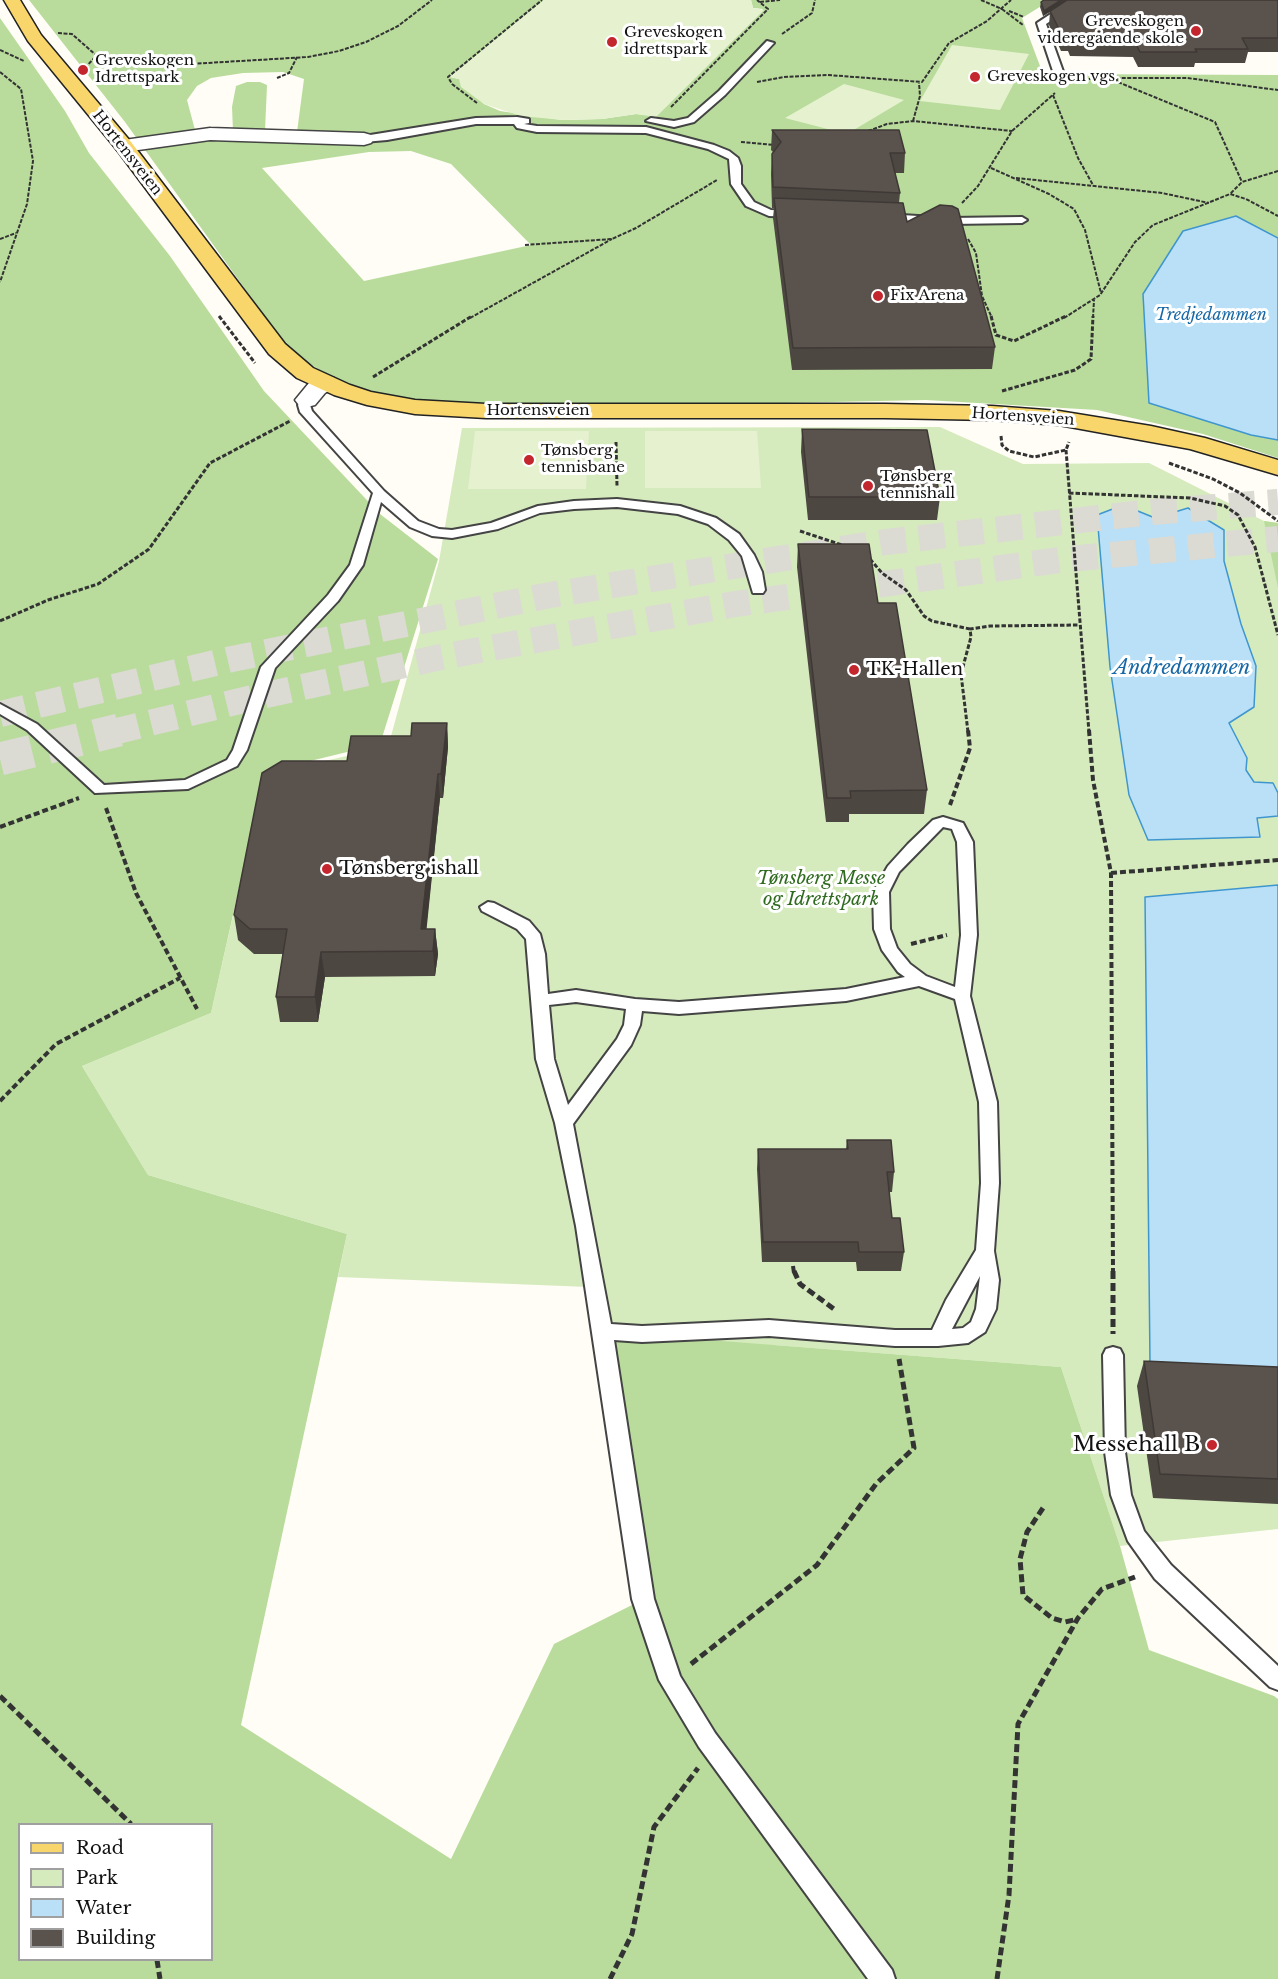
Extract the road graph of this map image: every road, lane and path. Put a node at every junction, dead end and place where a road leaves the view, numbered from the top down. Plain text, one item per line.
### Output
1 (12, 0) edge
2 (432, 0) edge
3 (542, 0) edge
4 (780, 0) edge
5 (815, 0) edge
6 (981, 0) edge
7 (1011, 0) edge
8 (1078, 0) edge
9 (759, 1) edge
10 (1002, 9) junction
11 (1043, 21) junction
12 (54, 33) dead end
13 (770, 43) joint
14 (97, 56) junction
15 (297, 57) junction
16 (83, 70) dead end
17 (0, 72) edge
18 (1060, 77) dead end
19 (277, 78) dead end
20 (1110, 78) junction
21 (1070, 81) dead end
22 (919, 83) junction
23 (725, 90) junction
24 (1278, 90) edge
25 (1053, 95) dead end
26 (478, 103) dead end
27 (517, 120) junction
28 (913, 121) junction
29 (655, 122) junction
30 (1012, 131) dead end
31 (861, 135) edge
32 (364, 139) joint
33 (736, 141) dead end
34 (781, 145) edge
35 (124, 146) junction
36 (736, 166) junction
37 (991, 168) dead end
38 (1278, 171) edge
39 (1016, 178) junction
40 (1242, 182) junction
41 (1094, 186) junction
42 (1230, 194) junction
43 (1209, 203) junction
44 (810, 214) edge
45 (1278, 216) edge
46 (875, 217) edge
47 (1022, 220) dead end
48 (17, 233) junction
49 (0, 239) edge
50 (612, 239) junction
51 (525, 245) dead end
52 (0, 282) edge
53 (1101, 292) junction
54 (1094, 300) junction
55 (1014, 341) dead end
56 (334, 387) junction
57 (998, 396) dead end
58 (307, 406) junction
59 (1000, 430) dead end
60 (1071, 439) dead end
61 (616, 442) dead end
62 (1066, 450) junction
63 (1247, 459) junction
64 (1165, 462) dead end
65 (1278, 468) edge
66 (1278, 478) edge
67 (1069, 493) junction
68 (381, 494) junction
69 (617, 503) junction
70 (1278, 521) edge
71 (800, 531) dead end
72 (851, 548) edge
73 (867, 556) edge
74 (758, 590) dead end
75 (0, 621) edge
76 (1080, 625) junction
77 (970, 629) junction
78 (1278, 635) edge
79 (0, 708) edge
80 (100, 790) junction
81 (943, 822) junction
82 (0, 827) edge
83 (1278, 860) edge
84 (1111, 873) junction
85 (488, 908) dead end
86 (969, 935) junction
87 (890, 950) junction
88 (181, 977) junction
89 (920, 980) junction
90 (962, 996) junction
91 (540, 1001) junction
92 (635, 1005) junction
93 (197, 1009) dead end
94 (0, 1101) edge
95 (564, 1123) junction
96 (985, 1251) junction
97 (793, 1266) dead end
98 (603, 1331) junction
99 (851, 1334) junction
100 (895, 1338) junction
101 (938, 1338) junction
102 (1113, 1355) joint
103 (1043, 1508) dead end
104 (1162, 1572) junction
105 (1078, 1618) junction
106 (670, 1680) junction
107 (1278, 1680) edge
108 (0, 1696) edge
109 (699, 1766) dead end
110 (131, 1823) edge
111 (157, 1961) edge
112 (160, 1979) edge
113 (610, 1979) edge
114 (883, 1979) edge
115 (997, 1979) edge

1 - 35 main road, Hortensveien
2 - 15 path
3 - 26 path
4 - 9 path
5 - 13 path
6 - 10 path
7 - 10 path
8 - 11 lane
9 - 29 path
10 - 11 path
10 - 22 path
11 - 18 lane
12 - 14 path
13 - 23 lane
14 - 15 path
14 - 16 path
15 - 19 path
17 - 48 path
20 - 21 path
20 - 24 path
20 - 40 path
22 - 23 path
22 - 28 path
23 - 29 lane
25 - 41 path
27 - 29 lane
27 - 32 lane
27 - 36 lane
28 - 30 path
28 - 31 path
32 - 35 street
33 - 34 path
35 - 56 main road, Hortensveien
36 - 44 lane
36 - 50 path
37 - 39 path
38 - 40 path
39 - 41 path
39 - 53 path
40 - 42 path
41 - 43 path
42 - 43 path
42 - 45 path
43 - 53 path
46 - 47 lane
48 - 49 path
48 - 52 path
50 - 51 path
50 - 56 path
53 - 54 path
54 - 55 path
54 - 57 path
56 - 58 street
56 - 63 main road, Hortensveien
58 - 68 lane
58 - 75 path
59 - 62 path
60 - 62 path
61 - 69 path
62 - 67 path
63 - 65 main road, Hortensveien
63 - 66 main road, Hortensveien
64 - 70 path
67 - 76 path
67 - 78 path
68 - 69 lane
68 - 80 lane
69 - 74 lane
71 - 72 path
73 - 77 path
76 - 77 path
76 - 84 path
77 - 81 path
79 - 80 lane
80 - 82 path
80 - 88 path
81 - 86 lane
81 - 87 lane
83 - 84 path
84 - 102 path
85 - 91 lane
86 - 87 path
86 - 90 lane
87 - 89 lane
88 - 93 path
88 - 94 path
89 - 90 lane
89 - 92 lane
90 - 96 lane
91 - 92 lane
91 - 95 lane
92 - 95 lane
95 - 98 lane
96 - 101 lane
96 - 101 lane
97 - 99 path
98 - 99 lane
98 - 106 lane
99 - 100 lane
100 - 101 lane
100 - 106 path
102 - 104 lane
103 - 105 path
104 - 105 path
104 - 107 lane
105 - 115 path
106 - 114 lane
108 - 110 path
109 - 113 path
111 - 112 path

